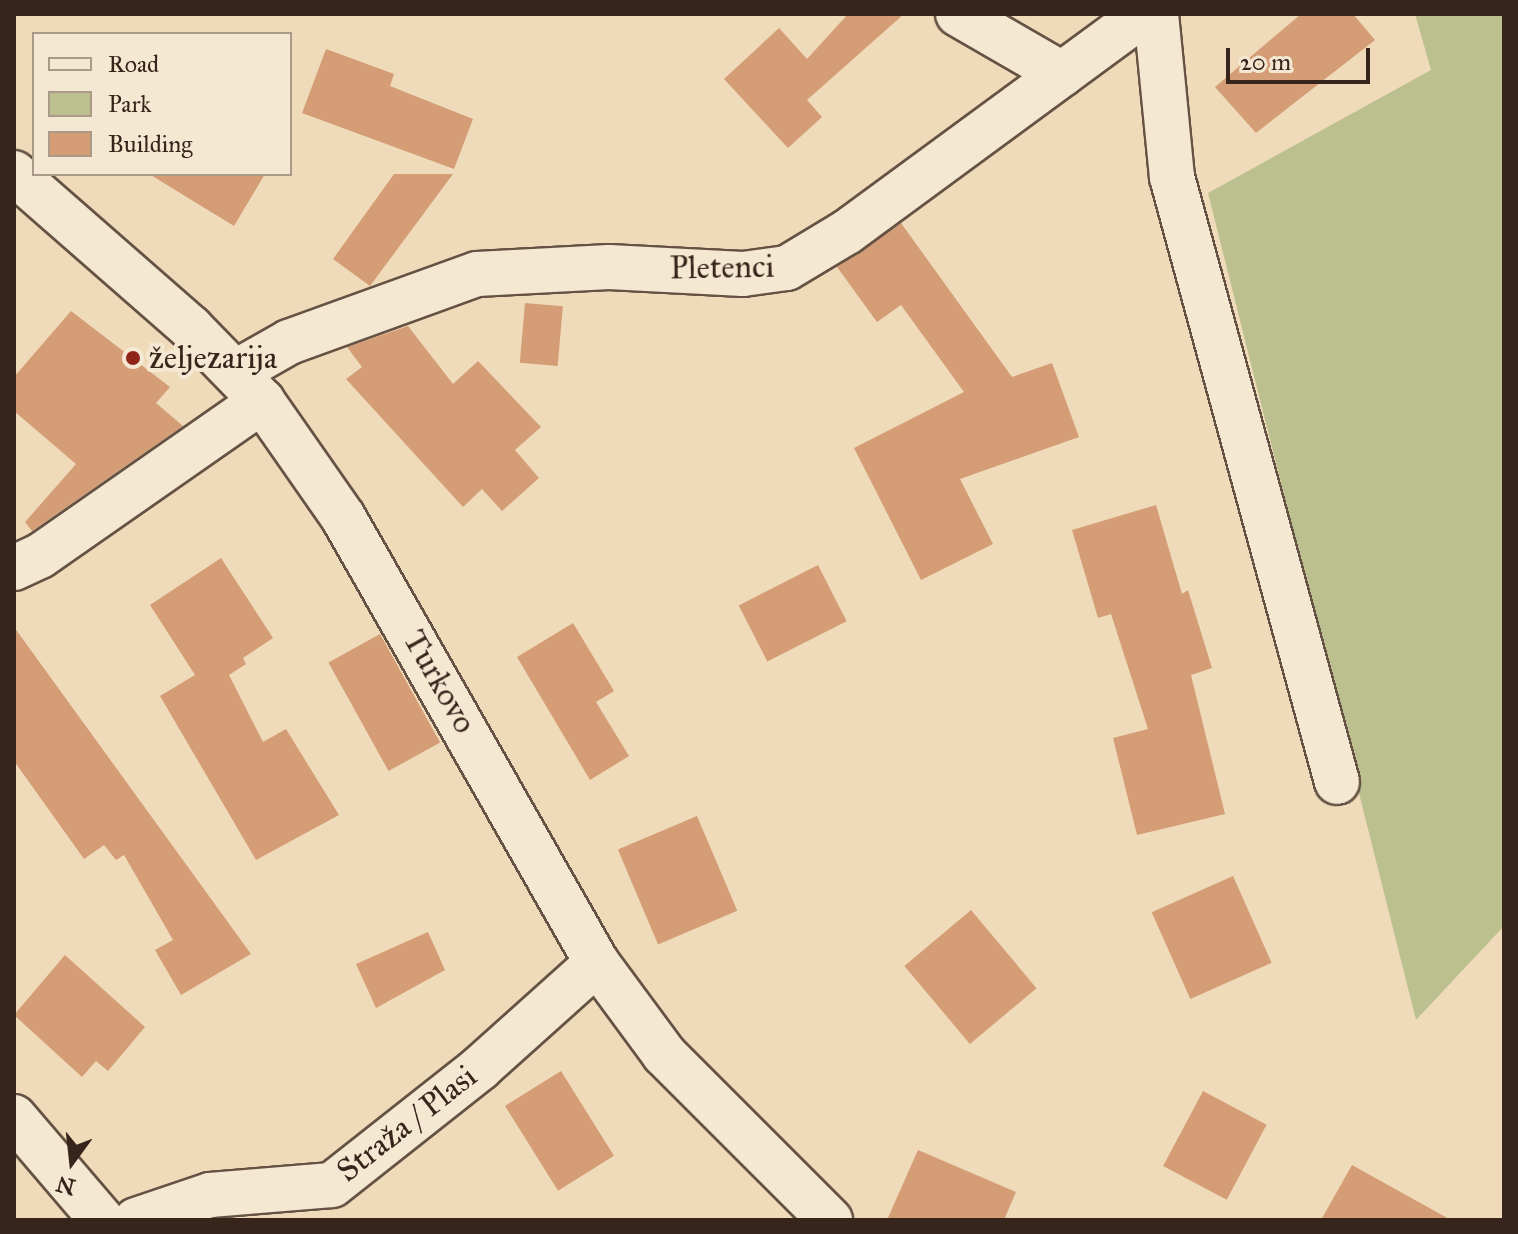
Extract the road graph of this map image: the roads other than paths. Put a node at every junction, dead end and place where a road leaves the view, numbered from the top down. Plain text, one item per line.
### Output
1 (958, 14) edge
2 (1144, 14) edge
3 (1156, 14) edge
4 (1062, 74) junction
5 (14, 173) edge
6 (250, 386) junction
7 (14, 568) edge
8 (1337, 782) dead end
9 (597, 963) junction
10 (14, 1117) edge
11 (102, 1220) edge
12 (136, 1220) edge
13 (830, 1220) edge

1 - 4 street
2 - 4 street, Pletenci
3 - 8 street
4 - 6 street, Pletenci
5 - 6 street, Turkovo
6 - 7 street, Pletenci
6 - 9 street, Turkovo
9 - 12 street, Straža / Plasi
9 - 13 street, Turkovo
10 - 11 street

